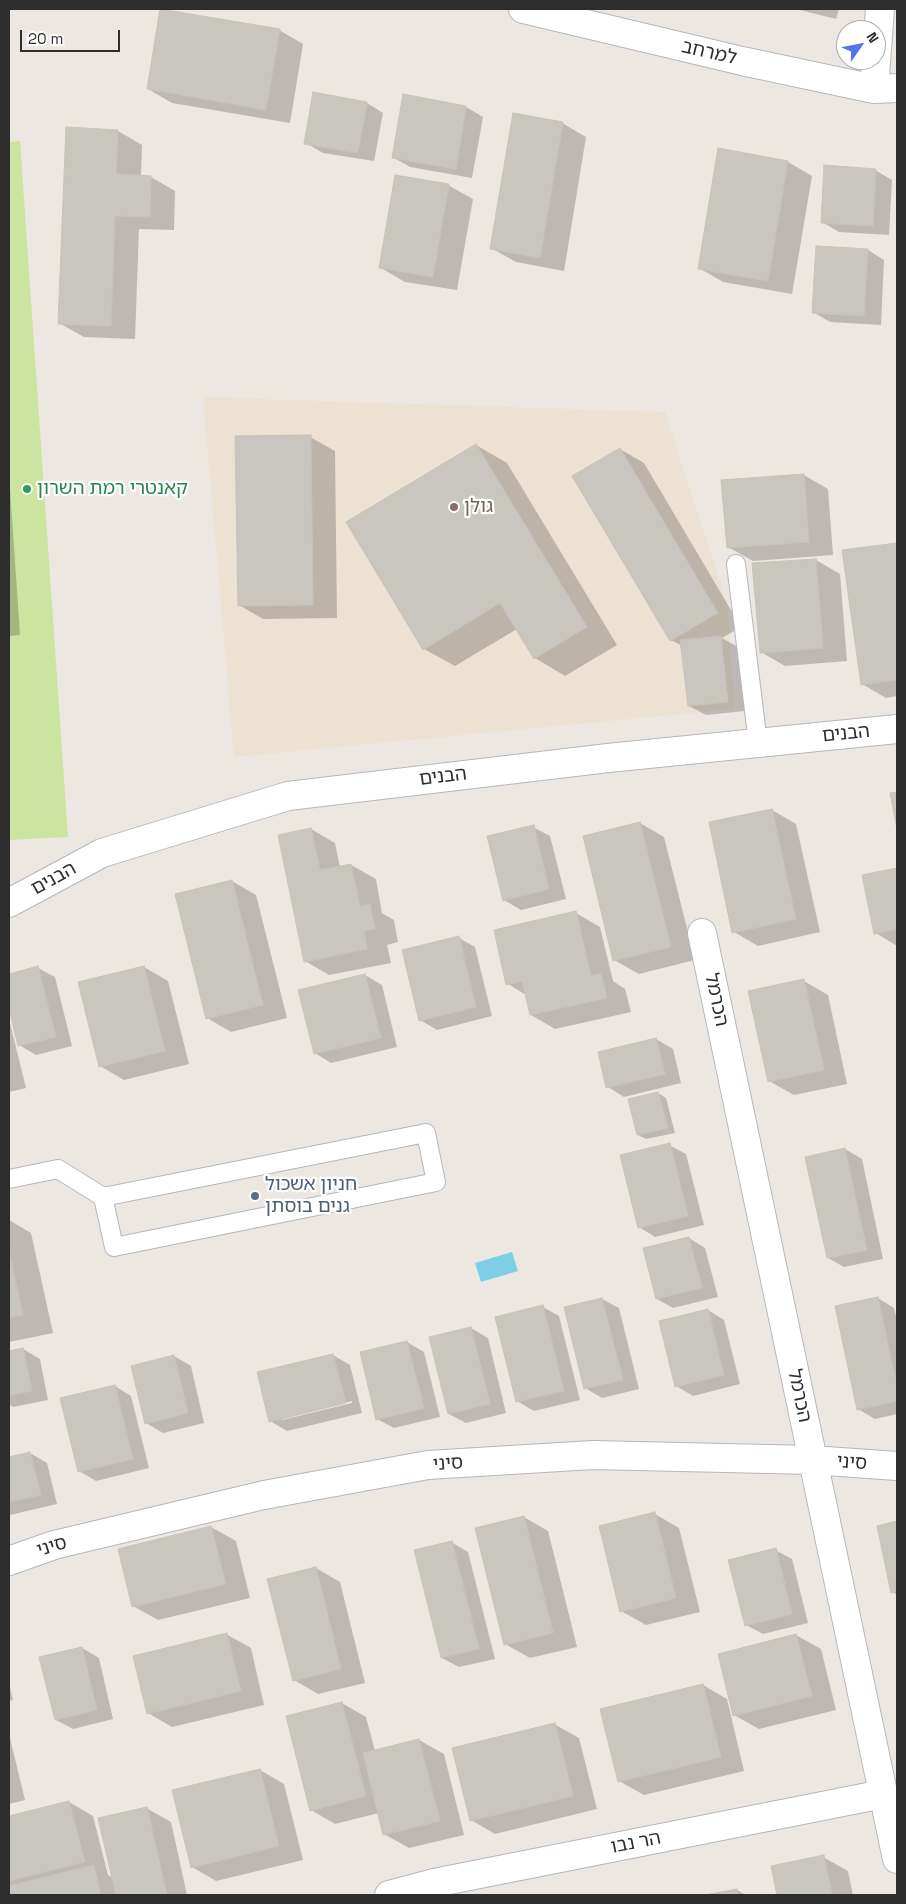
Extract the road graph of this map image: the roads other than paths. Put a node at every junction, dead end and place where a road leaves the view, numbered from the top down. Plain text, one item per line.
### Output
1 (523, 9) edge
2 (880, 9) edge
3 (886, 89) edge
4 (736, 564) dead end
5 (897, 728) edge
6 (758, 743) junction
7 (9, 903) edge
8 (702, 933) dead end
9 (9, 1178) edge
10 (104, 1197) junction
11 (812, 1460) junction
12 (897, 1466) edge
13 (9, 1561) edge
14 (883, 1794) junction
15 (897, 1859) edge
16 (389, 1895) edge

1 - 3 street, למרחב
2 - 3 street
4 - 6 lane
5 - 6 street, הבנים
6 - 7 street, הבנים
8 - 11 street, הכרמל
9 - 10 lane
10 - 10 lane
11 - 12 street, סיני
11 - 13 street, סיני
11 - 14 street, הכרמל
14 - 15 street, הכרמל
14 - 16 street, הר נבו

